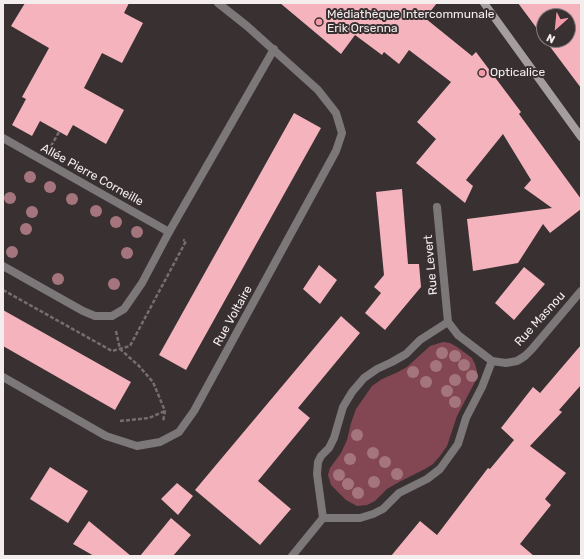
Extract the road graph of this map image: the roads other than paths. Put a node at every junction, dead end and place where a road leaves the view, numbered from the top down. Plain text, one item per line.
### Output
1 (218, 3) edge
2 (484, 3) edge
3 (274, 50) junction
4 (581, 137) edge
5 (3, 138) edge
6 (437, 207) dead end
7 (168, 232) junction
8 (3, 266) edge
9 (581, 291) edge
10 (448, 322) junction
11 (492, 361) junction
12 (3, 377) edge
13 (323, 518) junction
14 (292, 556) edge

1 - 3 street, Rue Voltaire
2 - 4 main road
3 - 7 street
3 - 12 street, Rue Voltaire
5 - 7 street, Allée Pierre Corneille
6 - 10 street, Rue Levert
7 - 8 street
9 - 11 street, Rue Masnou
10 - 11 street
10 - 13 street
11 - 13 street
13 - 14 street

